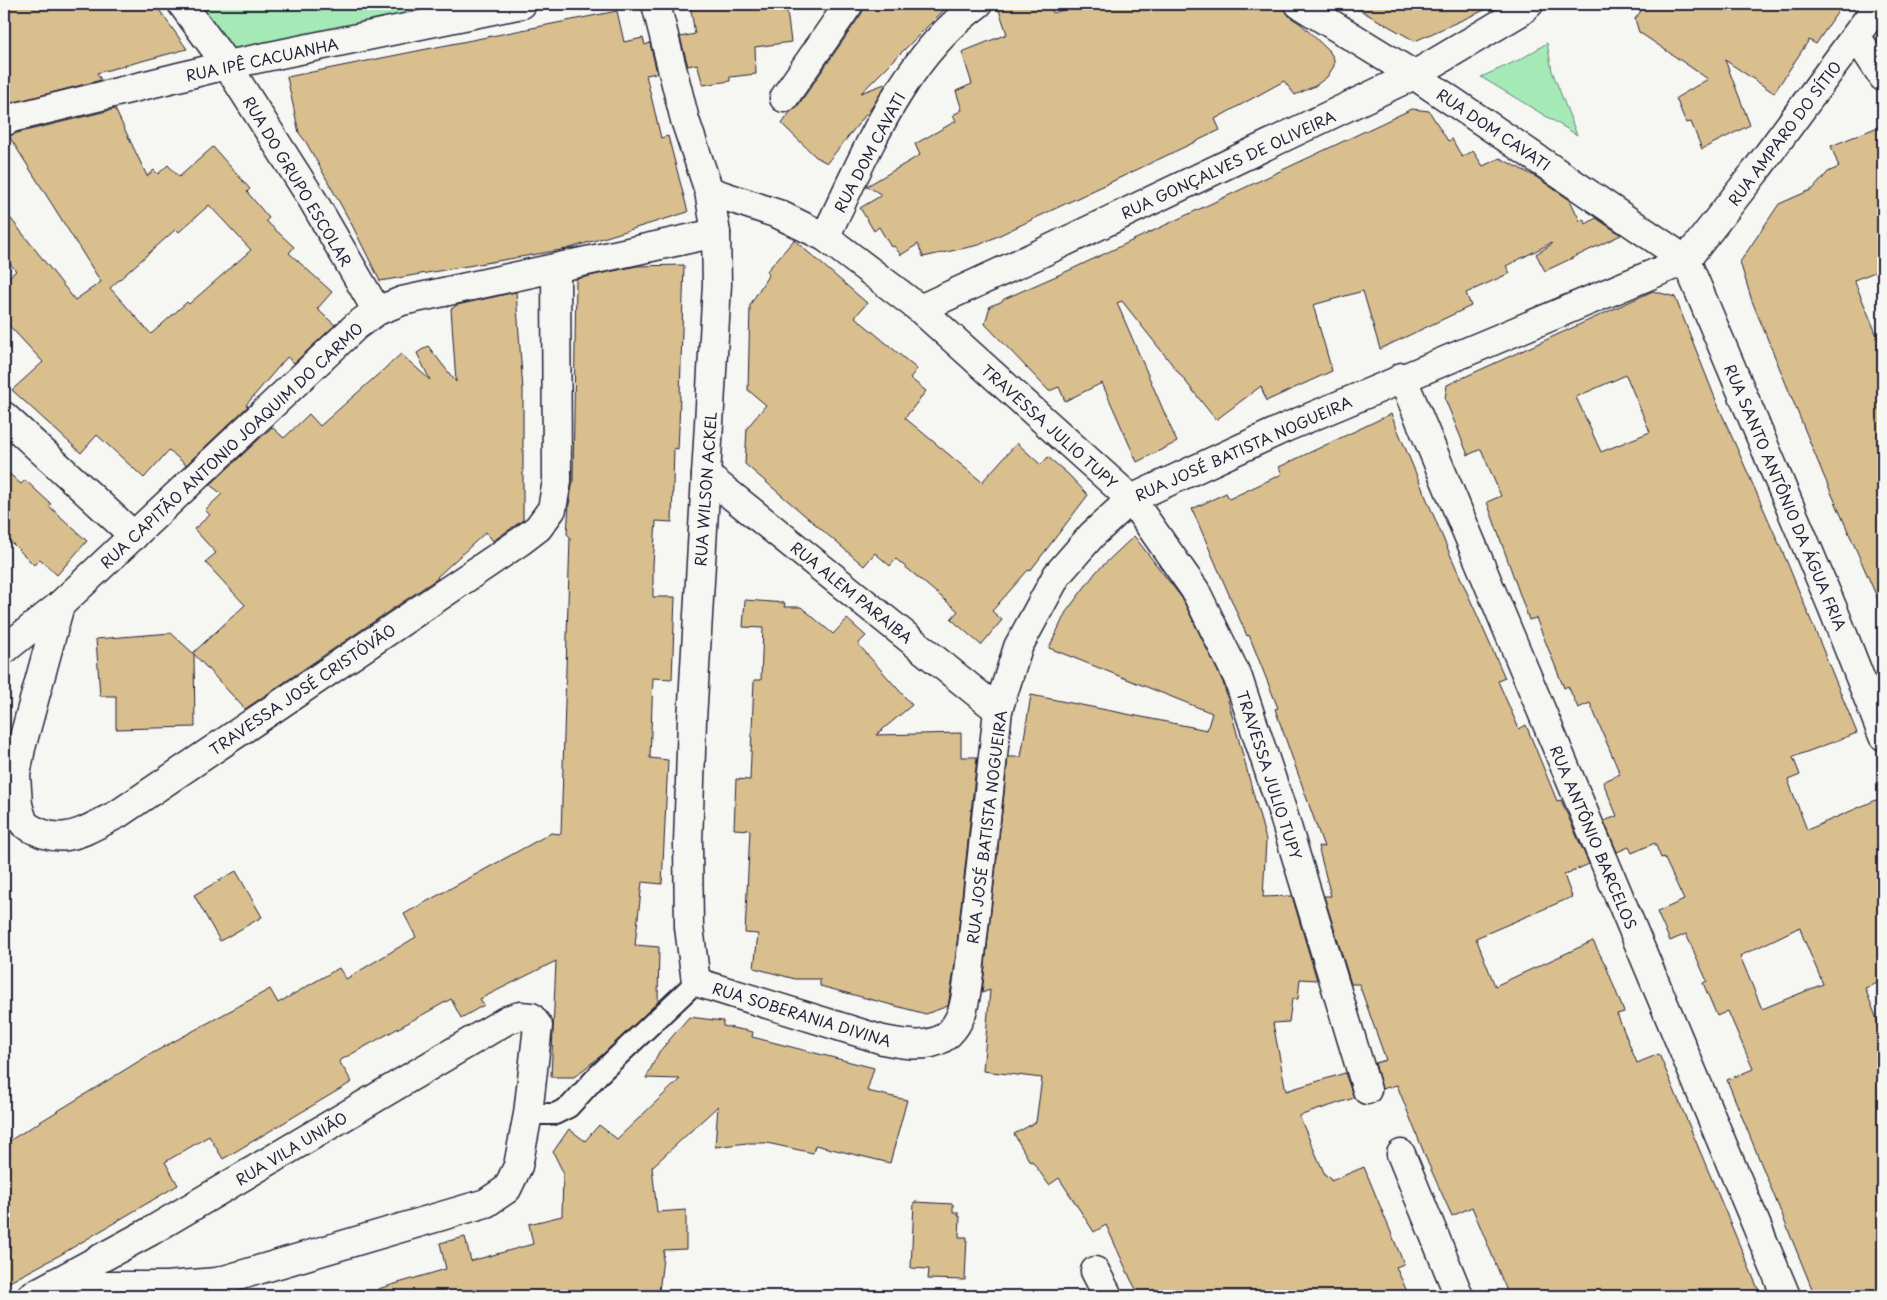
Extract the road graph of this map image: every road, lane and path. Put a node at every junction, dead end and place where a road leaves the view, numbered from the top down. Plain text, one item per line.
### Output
1 (182, 4) edge
2 (522, 4) edge
3 (656, 4) edge
4 (849, 4) edge
5 (978, 4) edge
6 (1299, 4) edge
7 (1529, 4) edge
8 (1878, 4) edge
9 (1856, 36) junction
10 (227, 65) junction
11 (1414, 75) junction
12 (1883, 77) edge
13 (784, 98) dead end
14 (4, 122) edge
15 (709, 191) junction
16 (716, 233) junction
17 (825, 237) junction
18 (1686, 260) junction
19 (556, 268) junction
20 (920, 309) junction
21 (377, 311) junction
22 (1402, 377) junction
23 (4, 416) edge
24 (706, 475) junction
25 (1131, 499) junction
26 (134, 536) junction
27 (60, 605) junction
28 (4, 650) edge
29 (998, 710) junction
30 (1883, 736) edge
31 (696, 982) junction
32 (907, 1045) joint
33 (1367, 1090) dead end
34 (528, 1114) junction
35 (1402, 1154) dead end
36 (1095, 1271) dead end
37 (41, 1291) edge
38 (1108, 1296) edge
39 (1459, 1296) edge
40 (1786, 1296) edge

1 - 10 street, RUA DO GRUPO ESCOLAR
2 - 10 street, RUA IPÊ CACUANHA
3 - 15 street, RUA WILSON ACKEL
4 - 13 street
5 - 17 street, RUA DOM CAVATI
6 - 11 street, RUA DOM CAVATI
7 - 11 street, RUA GONÇALVES DE OLIVEIRA
8 - 9 street, RUA AMPARO DO SÍTIO
9 - 12 street
9 - 18 street, RUA AMPARO DO SÍTIO
10 - 14 street, RUA IPÊ CACUANHA
10 - 21 street, RUA DO GRUPO ESCOLAR
11 - 18 street, RUA DOM CAVATI
11 - 20 street, RUA GONÇALVES DE OLIVEIRA
15 - 16 street, RUA WILSON ACKEL
15 - 17 street, TRAVESSA JULIO TUPY
16 - 19 street, RUA CAPITÃO ANTONIO JOAQUIM DO CARMO
16 - 24 street, RUA WILSON ACKEL
17 - 20 street, TRAVESSA JULIO TUPY
18 - 22 street, RUA JOSÉ BATISTA NOGUEIRA
18 - 30 street, RUA SANTO ANTÔNIO DA ÁGUA FRIA
19 - 21 street, RUA CAPITÃO ANTONIO JOAQUIM DO CARMO
19 - 27 street, TRAVESSA JOSÉ CRISTÓVÃO
20 - 25 street, TRAVESSA JULIO TUPY
21 - 26 street, RUA CAPITÃO ANTONIO JOAQUIM DO CARMO
22 - 25 street, RUA JOSÉ BATISTA NOGUEIRA
22 - 40 street, RUA ANTÔNIO BARCELOS
23 - 26 street
24 - 29 street, RUA ALEM PARAIBA
24 - 31 street, RUA WILSON ACKEL
25 - 29 street, RUA JOSÉ BATISTA NOGUEIRA
25 - 33 street, TRAVESSA JULIO TUPY
26 - 27 street, RUA CAPITÃO ANTONIO JOAQUIM DO CARMO
27 - 28 street, RUA CAPITÃO ANTONIO JOAQUIM DO CARMO
29 - 32 street, RUA JOSÉ BATISTA NOGUEIRA
31 - 32 street, RUA SOBERANIA DIVINA
31 - 34 lane
34 - 37 street, RUA VILA UNIÃO
34 - 37 street, RUA VILA UNIÃO
35 - 39 street
36 - 38 street

